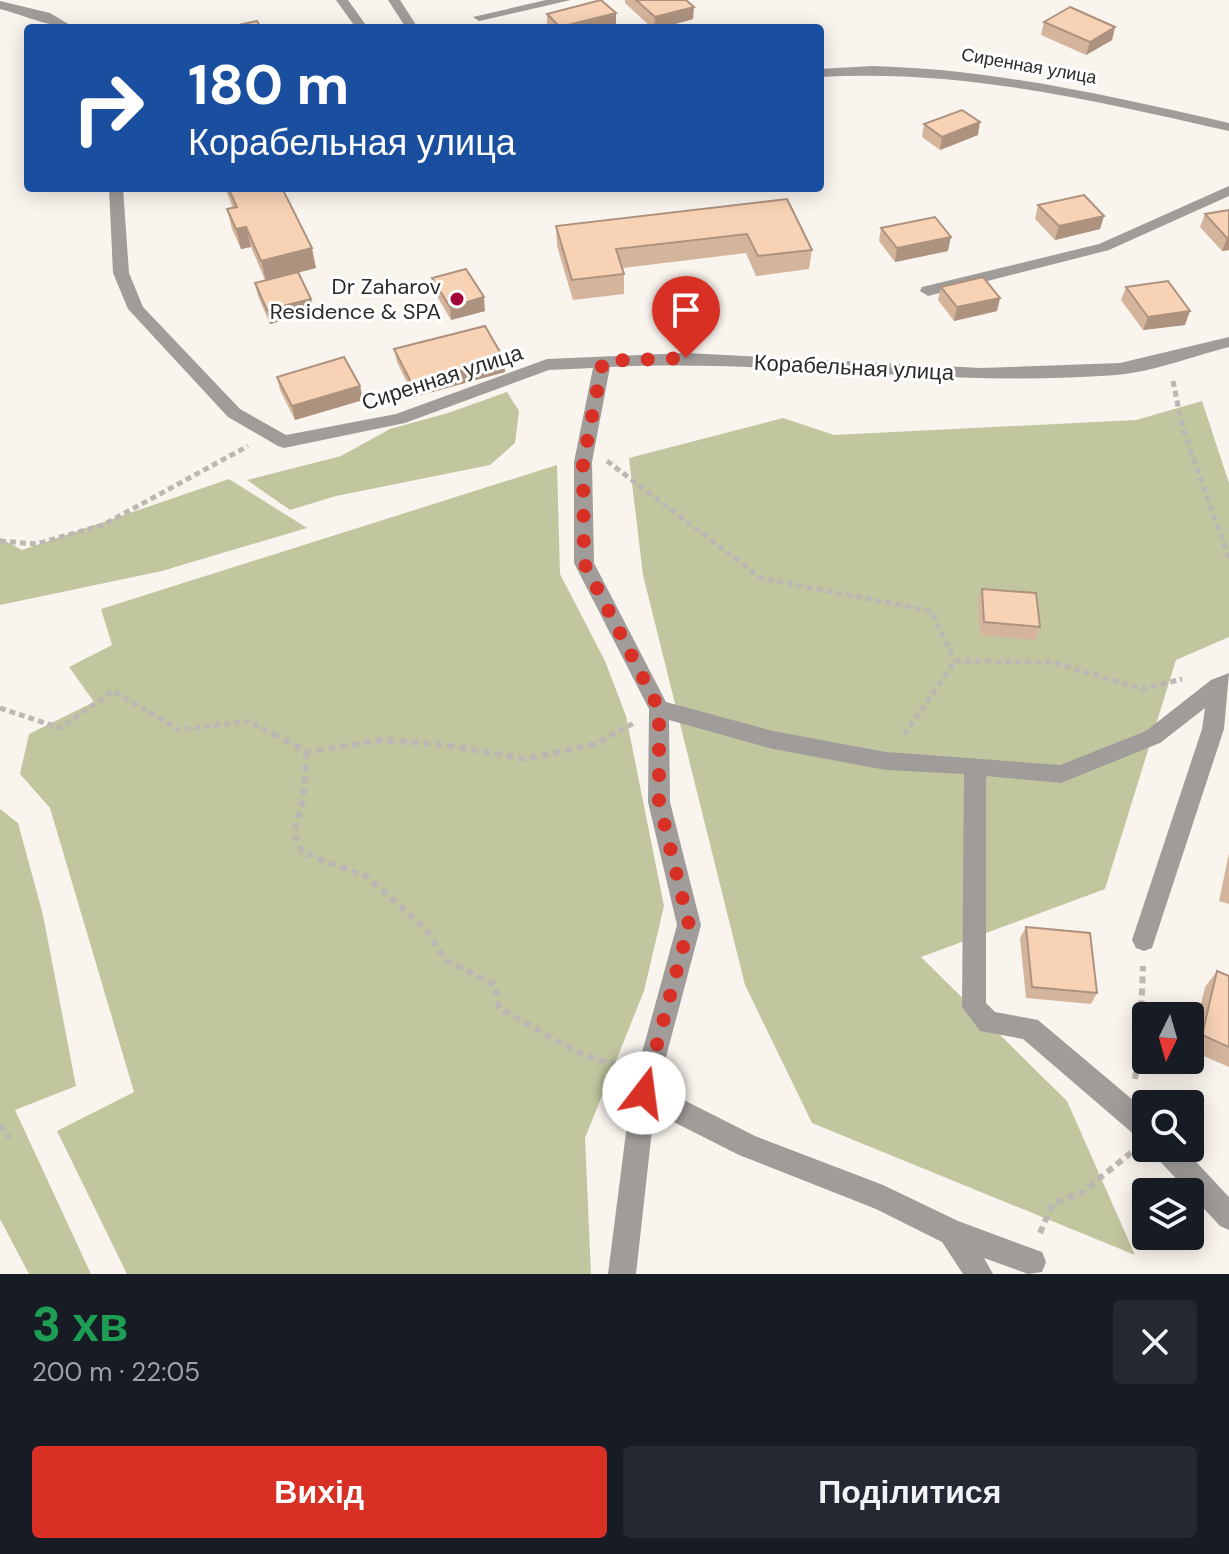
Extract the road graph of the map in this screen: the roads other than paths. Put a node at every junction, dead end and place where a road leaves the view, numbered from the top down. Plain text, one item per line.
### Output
1 (35, 0) edge
2 (342, 0) edge
3 (394, 0) edge
4 (565, 0) edge
5 (0, 5) edge
6 (479, 17) dead end
7 (62, 24) edge
8 (66, 24) edge
9 (359, 24) edge
10 (409, 24) edge
11 (824, 73) edge
12 (1229, 127) edge
13 (1229, 190) edge
14 (116, 192) edge
15 (928, 291) dead end
16 (1229, 342) edge
17 (603, 361) junction
18 (1224, 683) edge
19 (659, 709) junction
20 (975, 766) junction
21 (1144, 940) dead end
22 (646, 1084) junction
23 (1132, 1116) edge
24 (1178, 1162) edge
25 (1229, 1217) edge
26 (952, 1232) junction
27 (1032, 1262) dead end
28 (622, 1274) edge
29 (979, 1274) edge

1 - 8 street
2 - 9 street
3 - 10 street
4 - 6 street
5 - 7 street
11 - 12 street, Сиренная улица
13 - 15 street
14 - 17 street, Сиренная улица
16 - 17 street, Корабельная улица
17 - 19 street
18 - 20 street
18 - 21 street
19 - 20 street
19 - 22 street
20 - 23 street
22 - 26 street
22 - 28 street
24 - 25 street
26 - 27 street
26 - 29 street

